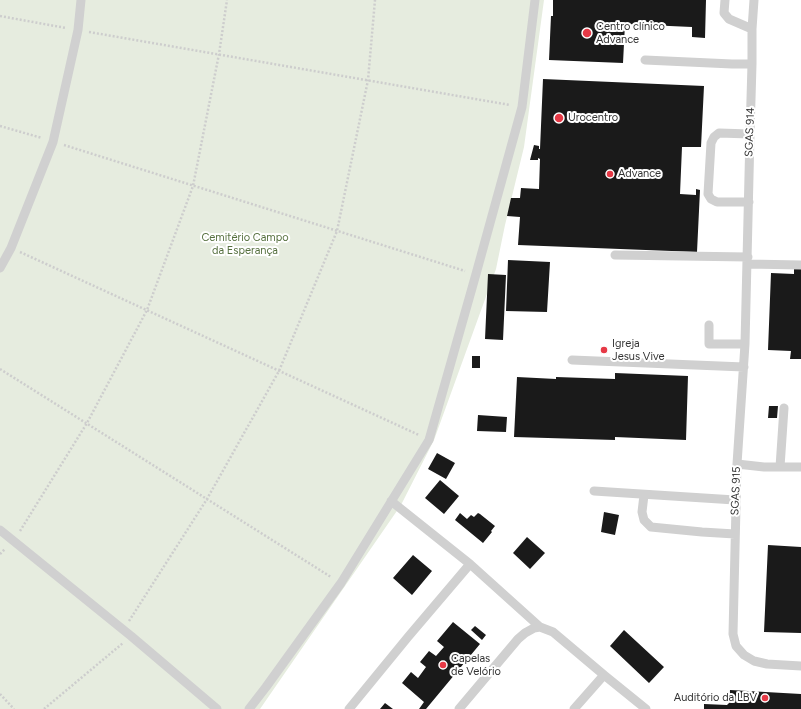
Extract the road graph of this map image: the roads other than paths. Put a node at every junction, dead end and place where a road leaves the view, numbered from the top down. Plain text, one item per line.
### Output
1 (82, 0) edge
2 (535, 0) edge
3 (725, 0) edge
4 (754, 0) edge
5 (752, 29) junction
6 (645, 60) dead end
7 (752, 64) junction
8 (750, 134) junction
9 (748, 202) junction
10 (615, 255) dead end
11 (748, 261) junction
12 (801, 265) edge
13 (0, 268) edge
14 (709, 325) dead end
15 (745, 344) junction
16 (572, 360) dead end
17 (744, 367) junction
18 (784, 408) dead end
19 (736, 464) junction
20 (780, 467) junction
21 (801, 468) edge
22 (594, 491) dead end
23 (644, 495) junction
24 (735, 500) junction
25 (391, 501) junction
26 (0, 530) edge
27 (735, 534) junction
28 (470, 564) junction
29 (540, 627) junction
30 (801, 666) edge
31 (604, 675) junction
32 (218, 709) edge
33 (249, 709) edge
34 (349, 709) edge
35 (460, 709) edge
36 (574, 709) edge
37 (646, 709) edge

1 - 13 lane
2 - 25 lane
3 - 5 lane
4 - 5 lane, SGAS 914
5 - 7 lane, SGAS 914
6 - 7 lane
7 - 8 lane, SGAS 914
8 - 9 lane, SGAS 914
8 - 9 lane
9 - 11 lane, SGAS 914
10 - 11 lane
11 - 12 lane
11 - 15 lane, SGAS 915
14 - 15 lane
15 - 17 lane, SGAS 915
16 - 17 lane
17 - 19 lane, SGAS 915
18 - 20 lane
19 - 20 lane
19 - 24 lane, SGAS 915
20 - 21 lane
22 - 23 lane
23 - 24 lane
23 - 27 lane
24 - 27 lane, SGAS 915
25 - 28 lane
25 - 33 lane
26 - 32 lane
27 - 30 lane, SGAS 915
28 - 29 lane
28 - 34 lane
29 - 31 lane
29 - 35 lane
31 - 36 lane
31 - 37 lane

